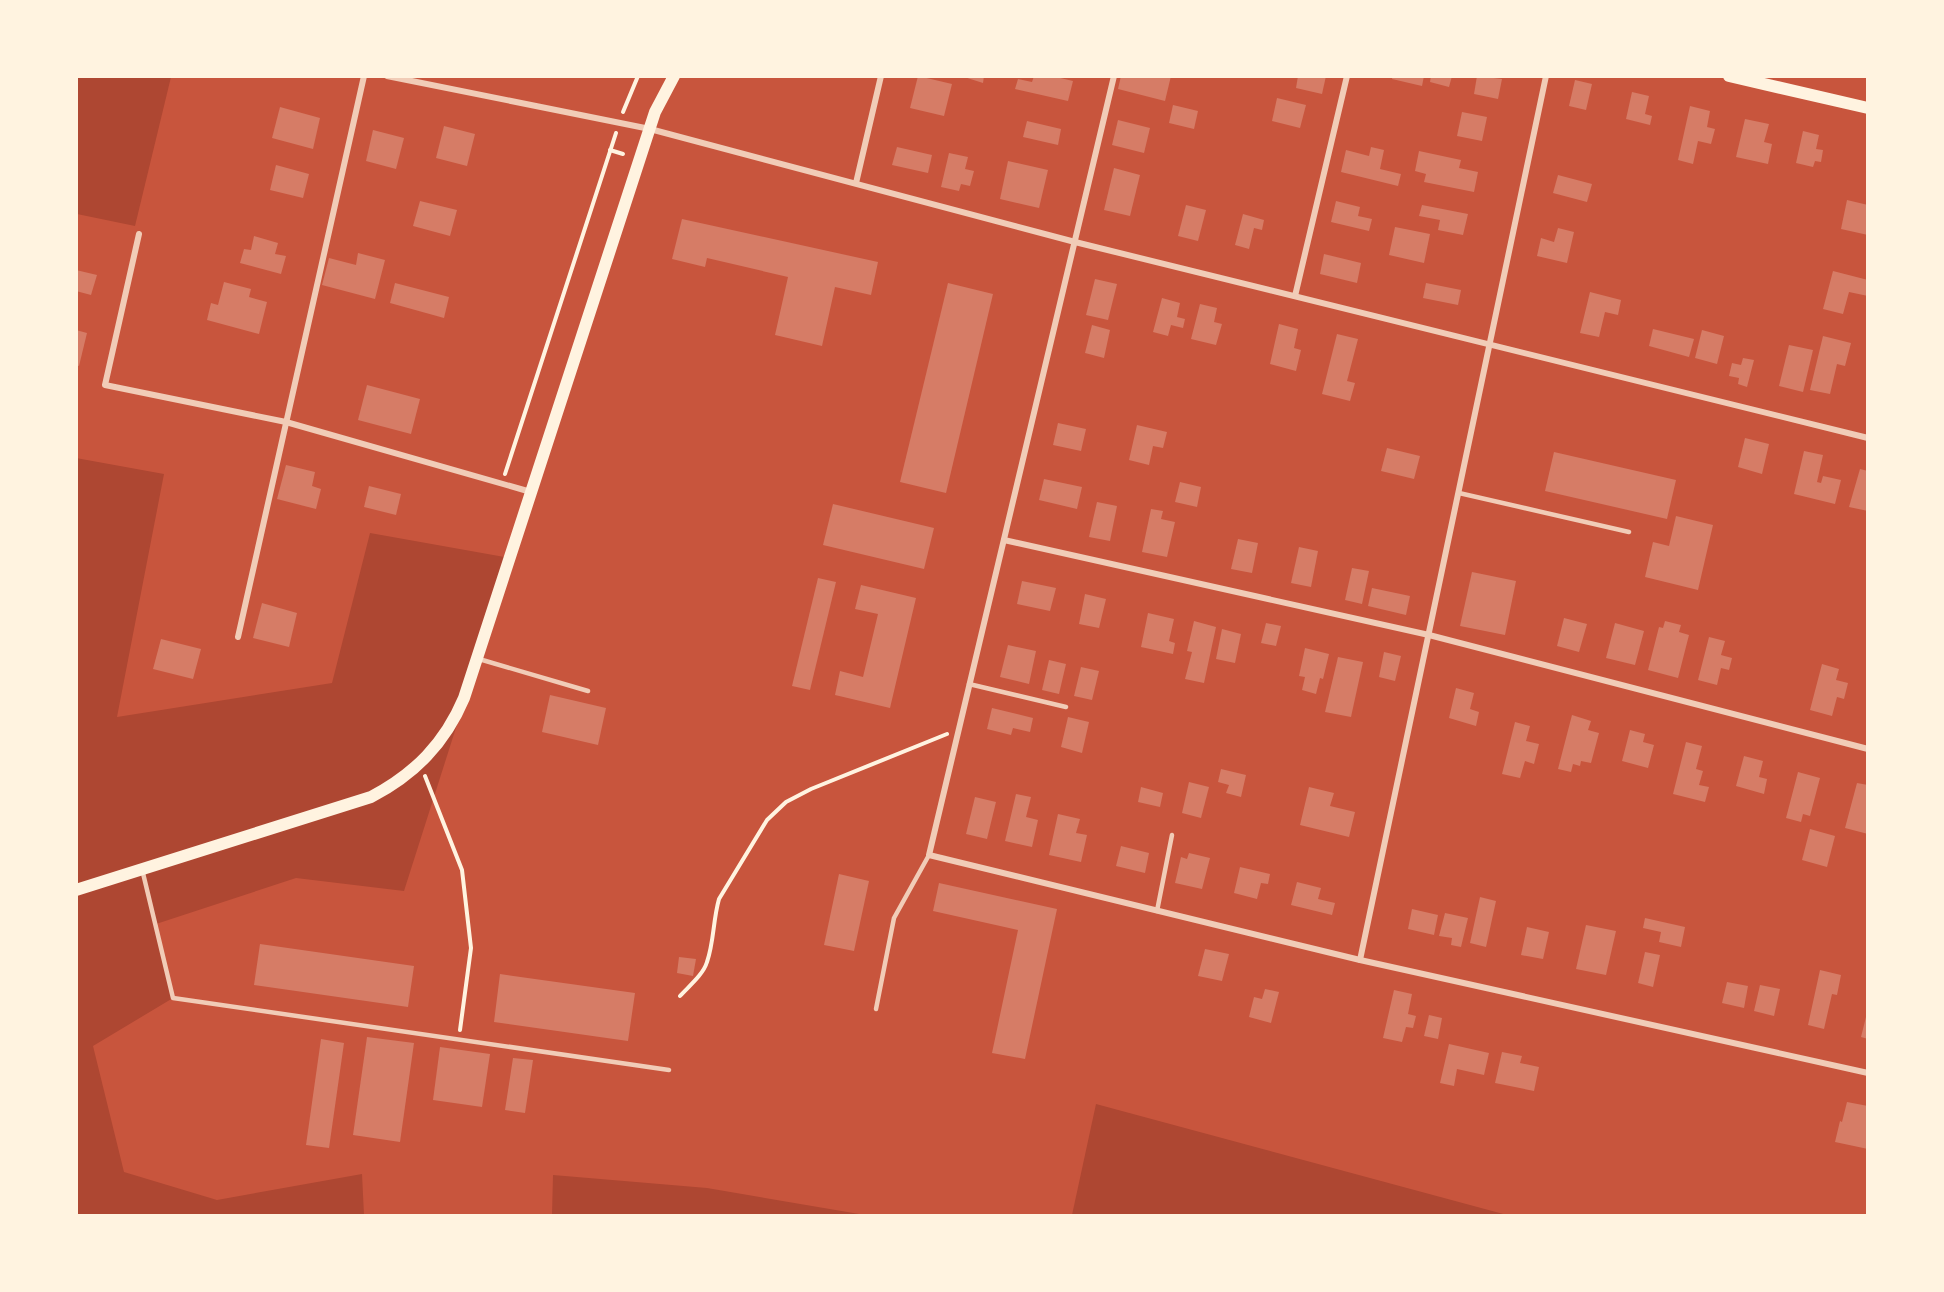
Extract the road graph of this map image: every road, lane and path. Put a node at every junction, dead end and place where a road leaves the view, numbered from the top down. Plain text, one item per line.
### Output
1 (363, 76) edge
2 (387, 76) edge
3 (638, 76) edge
4 (674, 76) edge
5 (881, 76) edge
6 (1114, 76) edge
7 (1347, 76) edge
8 (1546, 76) edge
9 (1729, 76) edge
10 (1868, 108) edge
11 (619, 122) junction
12 (650, 129) junction
13 (623, 154) dead end
14 (856, 183) junction
15 (139, 234) dead end
16 (1075, 242) junction
17 (1295, 296) junction
18 (1490, 344) junction
19 (286, 422) junction
20 (1868, 438) edge
21 (501, 484) junction
22 (531, 492) junction
23 (1459, 493) junction
24 (1629, 532) dead end
25 (1004, 540) junction
26 (1429, 635) junction
27 (238, 637) dead end
28 (477, 658) junction
29 (969, 684) junction
30 (588, 691) dead end
31 (1066, 707) dead end
32 (958, 729) junction
33 (1868, 748) edge
34 (420, 764) junction
35 (1173, 835) dead end
36 (928, 855) junction
37 (142, 869) junction
38 (76, 890) edge
39 (1156, 910) junction
40 (1360, 960) junction
41 (680, 996) dead end
42 (876, 1009) dead end
43 (458, 1039) junction
44 (669, 1070) dead end
45 (1868, 1073) edge

1 - 19 street
2 - 11 street
3 - 11 path
4 - 12 main road
5 - 14 street
6 - 16 street
7 - 17 street
8 - 18 street
9 - 10 main road
11 - 12 street
12 - 14 street
12 - 22 main road
13 - 21 path
14 - 16 street
15 - 19 street
16 - 17 street
16 - 25 street
17 - 18 street
18 - 20 street
18 - 23 street
19 - 21 street
19 - 27 street
21 - 22 street
22 - 28 main road
23 - 24 lane
23 - 26 street
25 - 26 street
25 - 29 street
26 - 33 street
26 - 40 street
28 - 30 lane
28 - 34 main road
29 - 31 lane
29 - 32 street
32 - 36 street
32 - 41 path
34 - 37 main road
34 - 43 path
35 - 39 lane
36 - 39 street
36 - 42 lane
37 - 38 main road
37 - 43 lane
39 - 40 street
40 - 45 street
43 - 44 lane

